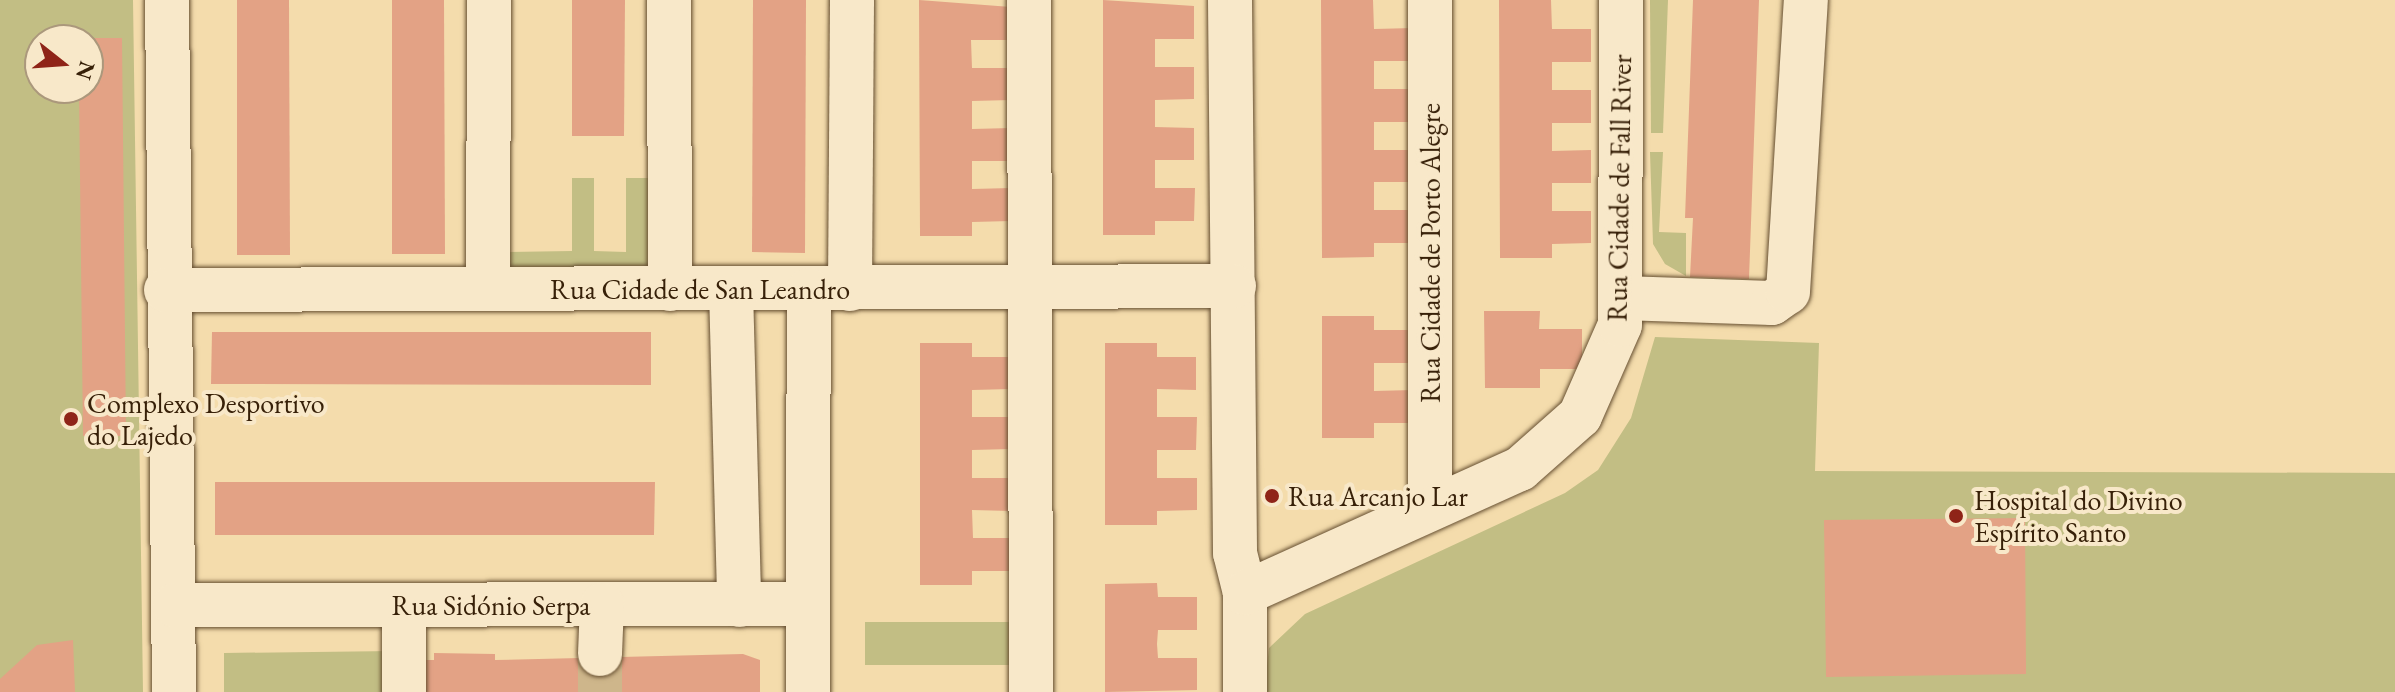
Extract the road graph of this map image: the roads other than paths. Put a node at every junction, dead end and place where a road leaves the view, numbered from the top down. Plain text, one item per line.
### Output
1 (167, 0) edge
2 (489, 0) edge
3 (669, 0) edge
4 (852, 0) edge
5 (1029, 0) edge
6 (1230, 0) edge
7 (1430, 0) edge
8 (1621, 0) edge
9 (1806, 0) edge
10 (1234, 286) junction
11 (488, 288) junction
12 (670, 289) junction
13 (731, 289) junction
14 (830, 289) junction
15 (1031, 289) junction
16 (166, 290) junction
17 (1622, 298) junction
18 (1430, 507) junction
19 (1245, 593) junction
20 (807, 604) junction
21 (175, 605) junction
22 (404, 605) junction
23 (602, 605) junction
24 (739, 605) junction
25 (600, 654) tunnel mouth
26 (174, 692) edge
27 (404, 692) edge
28 (808, 692) edge
29 (1031, 692) edge
30 (1245, 692) edge

1 - 16 street
2 - 11 street
3 - 12 street
4 - 14 street
5 - 15 street
6 - 10 street
7 - 18 street, Rua Cidade de Porto Alegre
8 - 17 street, Rua Cidade de Fall River
9 - 17 street
10 - 15 street, Rua Cidade de San Leandro
10 - 19 street
11 - 12 street, Rua Cidade de San Leandro
11 - 16 street, Rua Cidade de San Leandro
12 - 13 street, Rua Cidade de San Leandro
13 - 14 street, Rua Cidade de San Leandro
13 - 24 street
14 - 15 street, Rua Cidade de San Leandro
14 - 20 street
15 - 29 street
16 - 21 street
17 - 18 street, Rua Cidade de Fall River
18 - 19 street, Rua Cidade de Fall River
19 - 30 street
20 - 24 street, Rua Sidónio Serpa
20 - 28 street
21 - 22 street, Rua Sidónio Serpa
21 - 26 street
22 - 23 street, Rua Sidónio Serpa
22 - 27 street
23 - 24 street, Rua Sidónio Serpa
23 - 25 street

